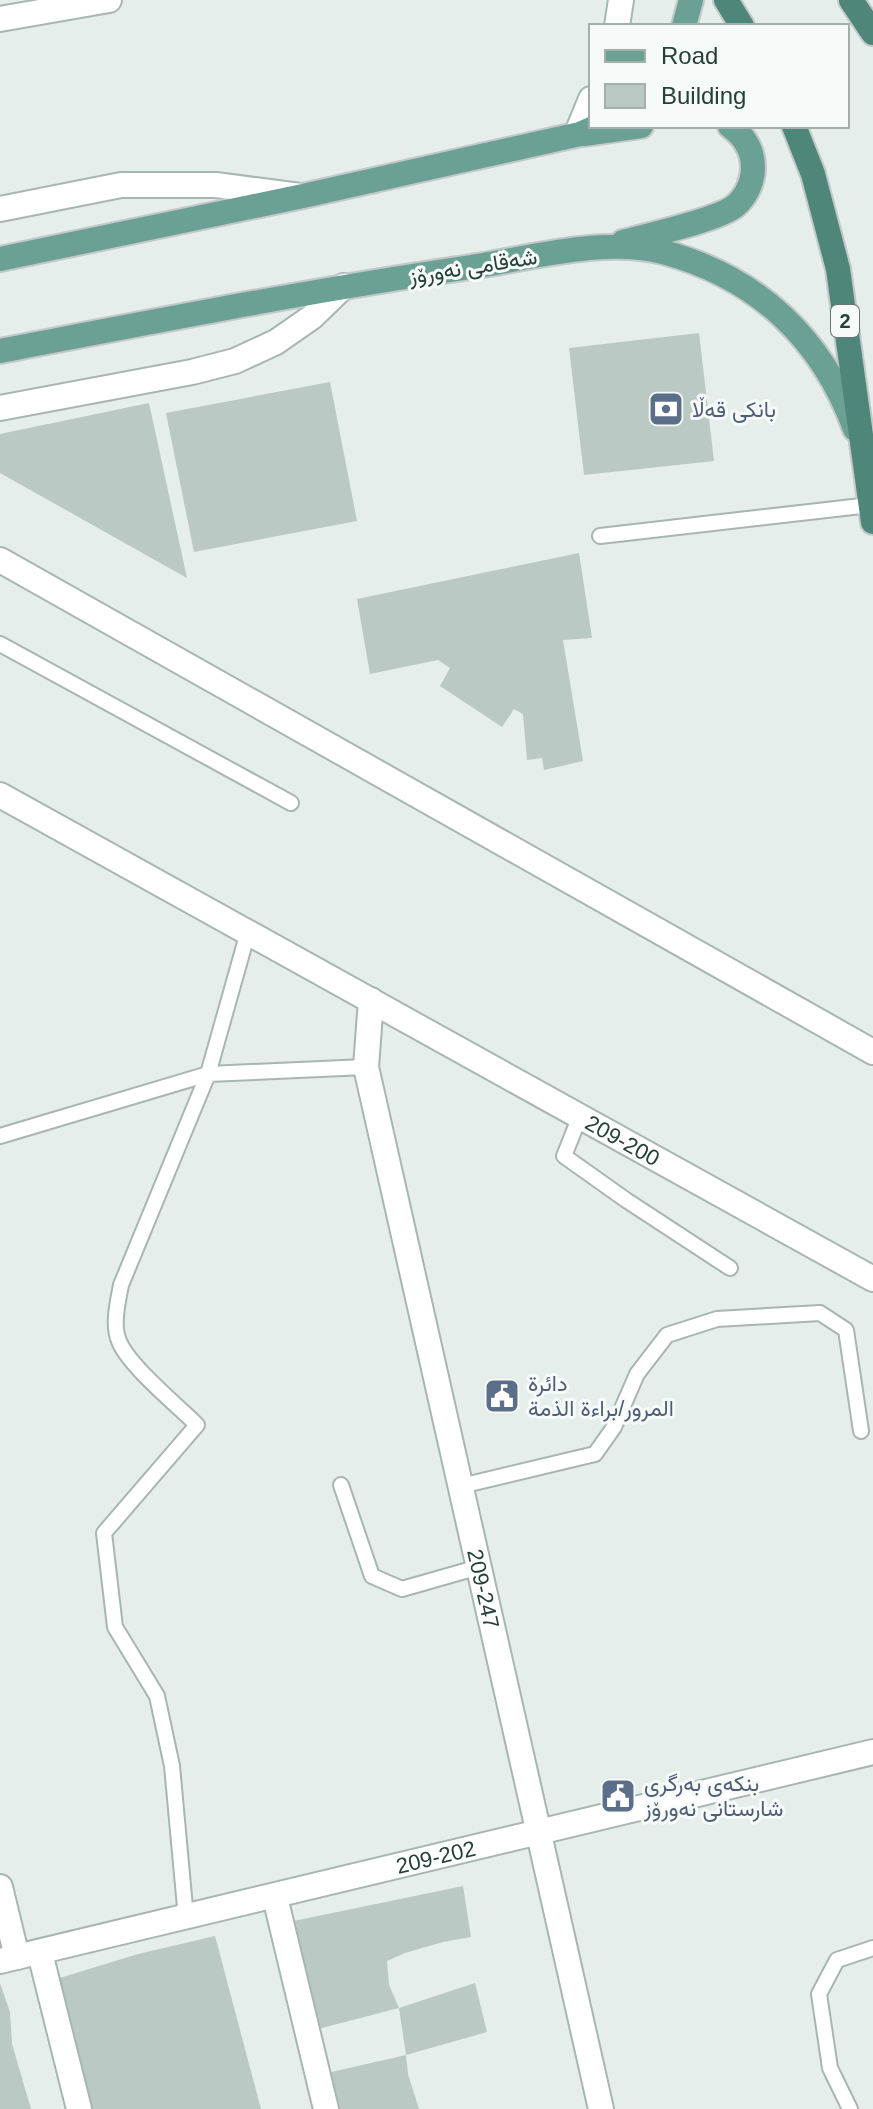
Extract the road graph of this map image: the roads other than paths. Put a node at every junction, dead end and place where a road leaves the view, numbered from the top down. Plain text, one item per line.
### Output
1 (109, 0) edge
2 (621, 0) edge
3 (691, 0) edge
4 (726, 0) edge
5 (851, 0) edge
6 (0, 19) edge
7 (617, 24) edge
8 (685, 24) edge
9 (741, 24) edge
10 (873, 33) edge
11 (589, 110) edge
12 (619, 128) edge
13 (732, 128) edge
14 (795, 128) edge
15 (585, 131) edge
16 (303, 196) junction
17 (0, 209) edge
18 (613, 245) junction
19 (0, 259) edge
20 (344, 286) junction
21 (0, 351) edge
22 (0, 408) edge
23 (861, 443) junction
24 (872, 514) edge
25 (600, 536) dead end
26 (0, 560) edge
27 (0, 644) edge
28 (0, 795) edge
29 (291, 803) dead end
30 (248, 932) junction
31 (371, 1000) junction
32 (873, 1052) edge
33 (366, 1067) junction
34 (208, 1074) junction
35 (580, 1116) junction
36 (0, 1136) edge
37 (730, 1268) dead end
38 (873, 1279) edge
39 (861, 1431) dead end
40 (341, 1485) dead end
41 (461, 1486) junction
42 (479, 1567) junction
43 (873, 1752) edge
44 (539, 1834) junction
45 (0, 1887) edge
46 (275, 1897) junction
47 (186, 1918) junction
48 (873, 1948) edge
49 (19, 1957) edge
50 (79, 2109) edge
51 (326, 2109) edge
52 (601, 2109) edge
53 (850, 2109) edge

1 - 6 street
2 - 7 street
3 - 8 main road
4 - 9 highway
5 - 10 highway
11 - 15 street
12 - 15 main road
13 - 18 main road
14 - 23 highway, 2
15 - 16 main road
16 - 17 street
16 - 19 main road
18 - 20 main road, شەقامی نەورۆز
18 - 23 main road, شەقامی نەورۆز
20 - 21 main road, شەقامی نەورۆز
20 - 22 street
23 - 24 highway, 2
24 - 25 lane
26 - 32 street
27 - 29 lane
28 - 30 street, 209-200
30 - 31 street, 209-200
30 - 34 lane
31 - 33 street, 209-247
31 - 35 street, 209-200
33 - 34 lane
33 - 41 street, 209-247
34 - 36 lane
34 - 47 lane
35 - 37 lane
35 - 38 street, 209-200
39 - 41 lane
40 - 42 lane
41 - 42 street, 209-247
42 - 44 street, 209-247
43 - 44 street, 209-202
44 - 46 street, 209-202
44 - 52 street, 209-247
45 - 49 street
46 - 47 street, 209-202
46 - 51 street
47 - 49 street, 209-202
48 - 53 lane
49 - 50 street

